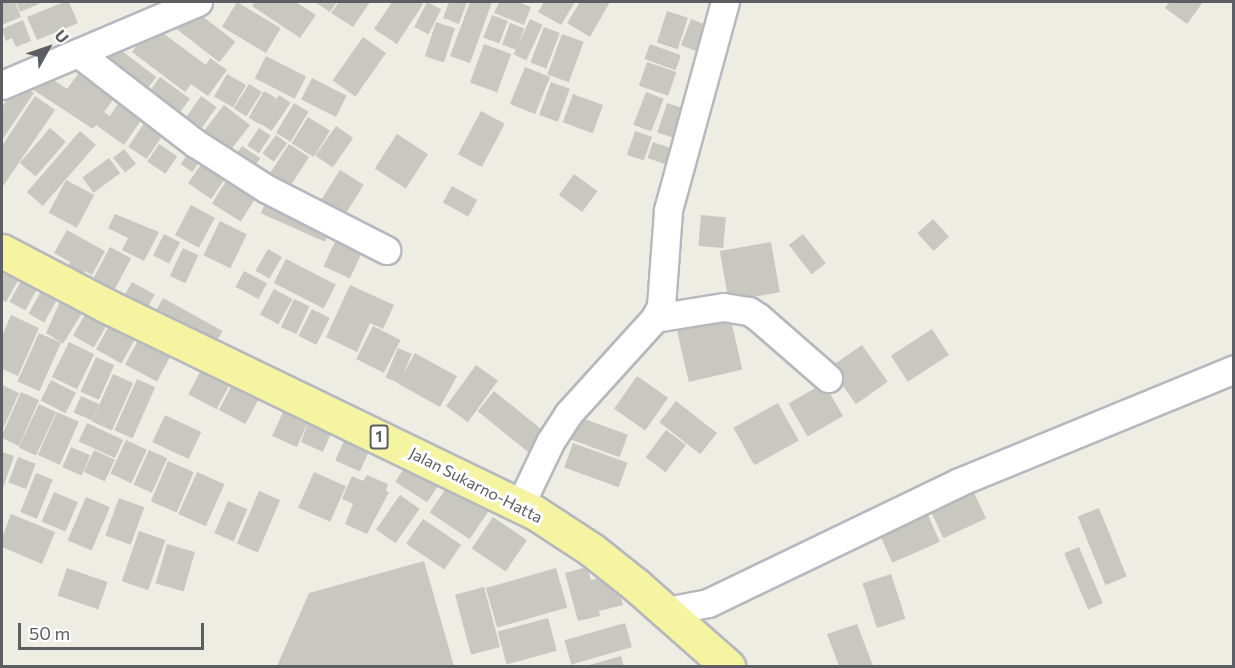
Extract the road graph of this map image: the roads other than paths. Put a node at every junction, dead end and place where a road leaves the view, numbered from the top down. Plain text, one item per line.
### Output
1 (198, 2) edge
2 (725, 2) edge
3 (78, 53) junction
4 (2, 85) edge
5 (2, 250) edge
6 (386, 250) dead end
7 (655, 318) junction
8 (1233, 369) edge
9 (828, 378) dead end
10 (520, 505) junction
11 (667, 611) junction
12 (728, 666) edge

1 - 3 street
2 - 7 street
3 - 4 street
3 - 6 street
5 - 10 highway, Jalan Sukarno-Hatta / 1
7 - 9 street
7 - 10 street
8 - 11 street
10 - 11 highway, Jalan Sukarno-Hatta / 1
11 - 12 highway, Jalan Sukarno-Hatta / 1

